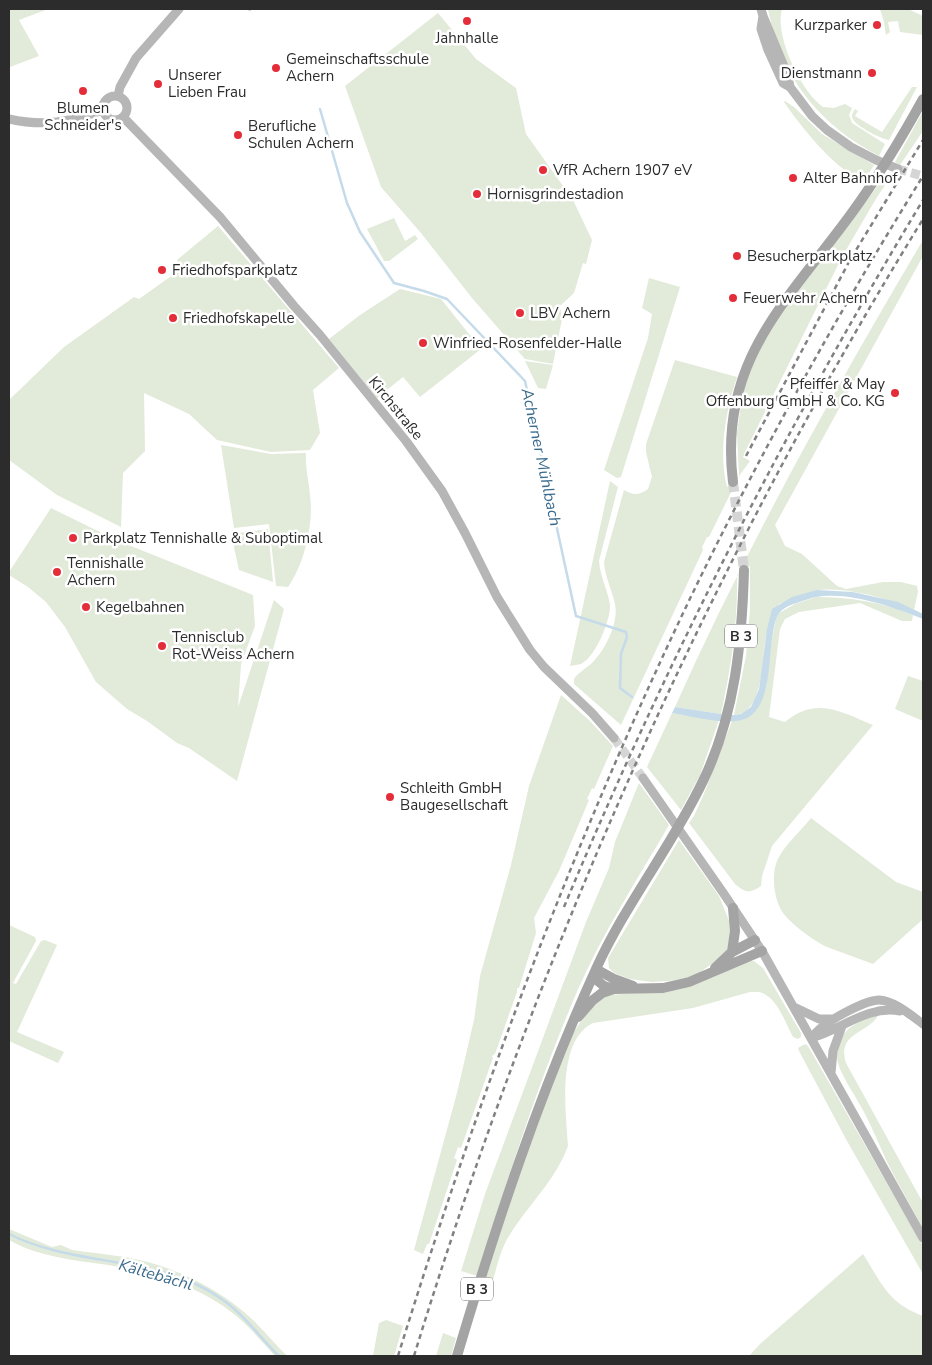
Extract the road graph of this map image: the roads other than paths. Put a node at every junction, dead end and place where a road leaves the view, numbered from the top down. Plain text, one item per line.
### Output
1 (179, 9) edge
2 (762, 12) edge
3 (118, 96) junction
4 (923, 98) edge
5 (103, 110) junction
6 (124, 118) junction
7 (9, 119) edge
8 (898, 169) tunnel mouth
9 (733, 482) tunnel mouth
10 (744, 570) tunnel mouth
11 (614, 738) tunnel mouth
12 (643, 778) tunnel mouth
13 (733, 908) junction
14 (755, 940) junction
15 (762, 951) junction
16 (732, 952) junction
17 (712, 971) junction
18 (595, 973) junction
19 (641, 988) junction
20 (614, 989) junction
21 (794, 1007) junction
22 (572, 1022) junction
23 (839, 1022) junction
24 (923, 1024) edge
25 (811, 1038) junction
26 (831, 1074) junction
27 (923, 1238) edge
28 (457, 1356) edge

1 - 3 main road
2 - 8 main road
3 - 5 main road
3 - 6 main road
4 - 9 main road
5 - 6 main road
5 - 7 main road
6 - 11 main road, Kirchstraße
10 - 18 main road, B 3
12 - 13 main road
13 - 14 main road
13 - 16 main road
14 - 15 main road
14 - 16 main road
15 - 17 main road
15 - 21 main road
16 - 17 main road
17 - 19 main road
18 - 19 main road
18 - 20 main road
18 - 22 main road, B 3
19 - 20 main road
20 - 22 main road
21 - 23 main road
21 - 25 main road
22 - 28 main road, B 3
23 - 24 main road
23 - 25 main road
23 - 26 main road
25 - 26 main road
26 - 27 main road

